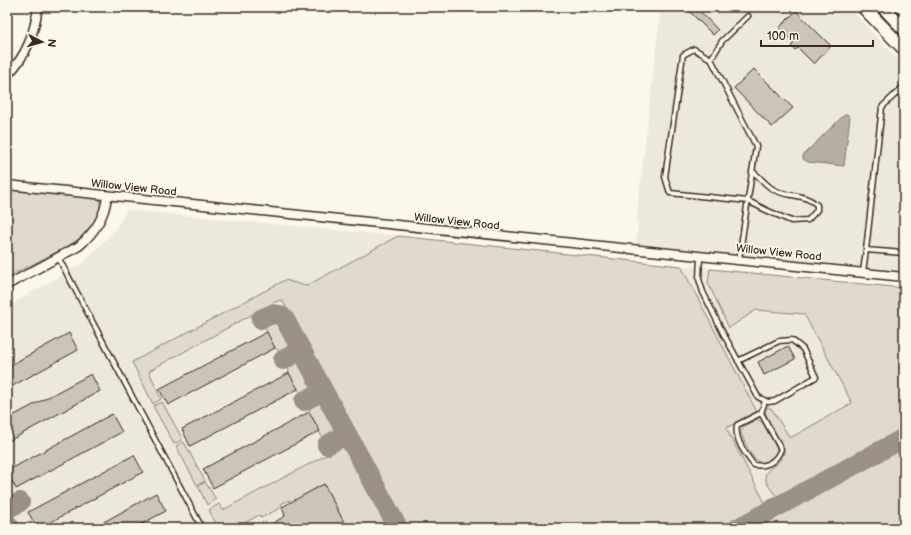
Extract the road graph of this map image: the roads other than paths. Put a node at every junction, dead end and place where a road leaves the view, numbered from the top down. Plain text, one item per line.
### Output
1 (38, 7) edge
2 (863, 7) edge
3 (883, 7) edge
4 (748, 16) dead end
5 (904, 29) edge
6 (904, 49) edge
7 (711, 59) junction
8 (7, 75) edge
9 (904, 86) edge
10 (752, 171) junction
11 (7, 185) edge
12 (107, 196) junction
13 (748, 201) junction
14 (755, 204) junction
15 (746, 210) junction
16 (866, 250) junction
17 (904, 253) edge
18 (700, 255) junction
19 (58, 257) junction
20 (739, 259) junction
21 (863, 272) junction
22 (904, 277) edge
23 (7, 285) edge
24 (738, 361) junction
25 (764, 401) junction
26 (761, 413) junction
27 (202, 528) edge

1 - 8 street
2 - 6 main road
3 - 5 main road
4 - 7 lane
7 - 10 lane
7 - 13 lane
9 - 16 lane
10 - 13 lane
10 - 14 lane
11 - 12 street, Willow View Road
12 - 18 street, Willow View Road
12 - 19 street
13 - 14 lane
13 - 15 lane
14 - 15 lane
15 - 20 lane
16 - 17 lane
16 - 21 lane
18 - 20 street, Willow View Road
18 - 24 lane
19 - 23 street
19 - 27 lane
20 - 21 street, Willow View Road
21 - 22 street, Willow View Road
24 - 25 lane
24 - 25 lane
25 - 26 lane
26 - 26 lane

